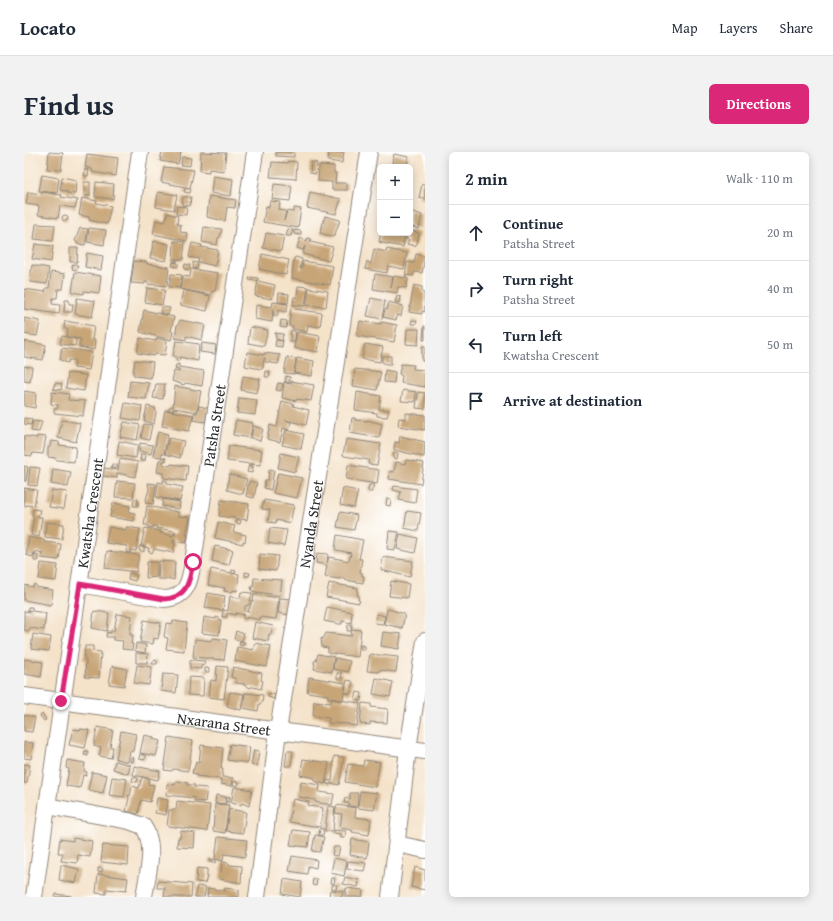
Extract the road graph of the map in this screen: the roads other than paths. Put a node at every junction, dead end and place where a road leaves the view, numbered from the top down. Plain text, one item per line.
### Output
1 (140, 152) edge
2 (255, 152) edge
3 (369, 152) edge
4 (80, 584) junction
5 (424, 649) edge
6 (24, 696) edge
7 (61, 701) junction
8 (278, 731) junction
9 (408, 749) junction
10 (425, 751) edge
11 (47, 806) junction
12 (398, 844) junction
13 (425, 850) edge
14 (34, 897) edge
15 (144, 897) edge
16 (257, 897) edge
17 (390, 897) edge

1 - 4 street, Kwatsha Crescent
2 - 4 street, Patsha Street
3 - 8 street, Nyanda Street
4 - 7 street, Kwatsha Crescent
5 - 9 street
6 - 7 street, Nxarana Street
7 - 8 street, Nxarana Street
7 - 11 street, Kwatsha Crescent
8 - 9 street, Nxarana Street
8 - 16 street, Nyanda Street
9 - 10 street, Nxarana Street
9 - 12 street
11 - 14 street, Kwatsha Crescent
11 - 15 street
12 - 13 street
12 - 17 street

